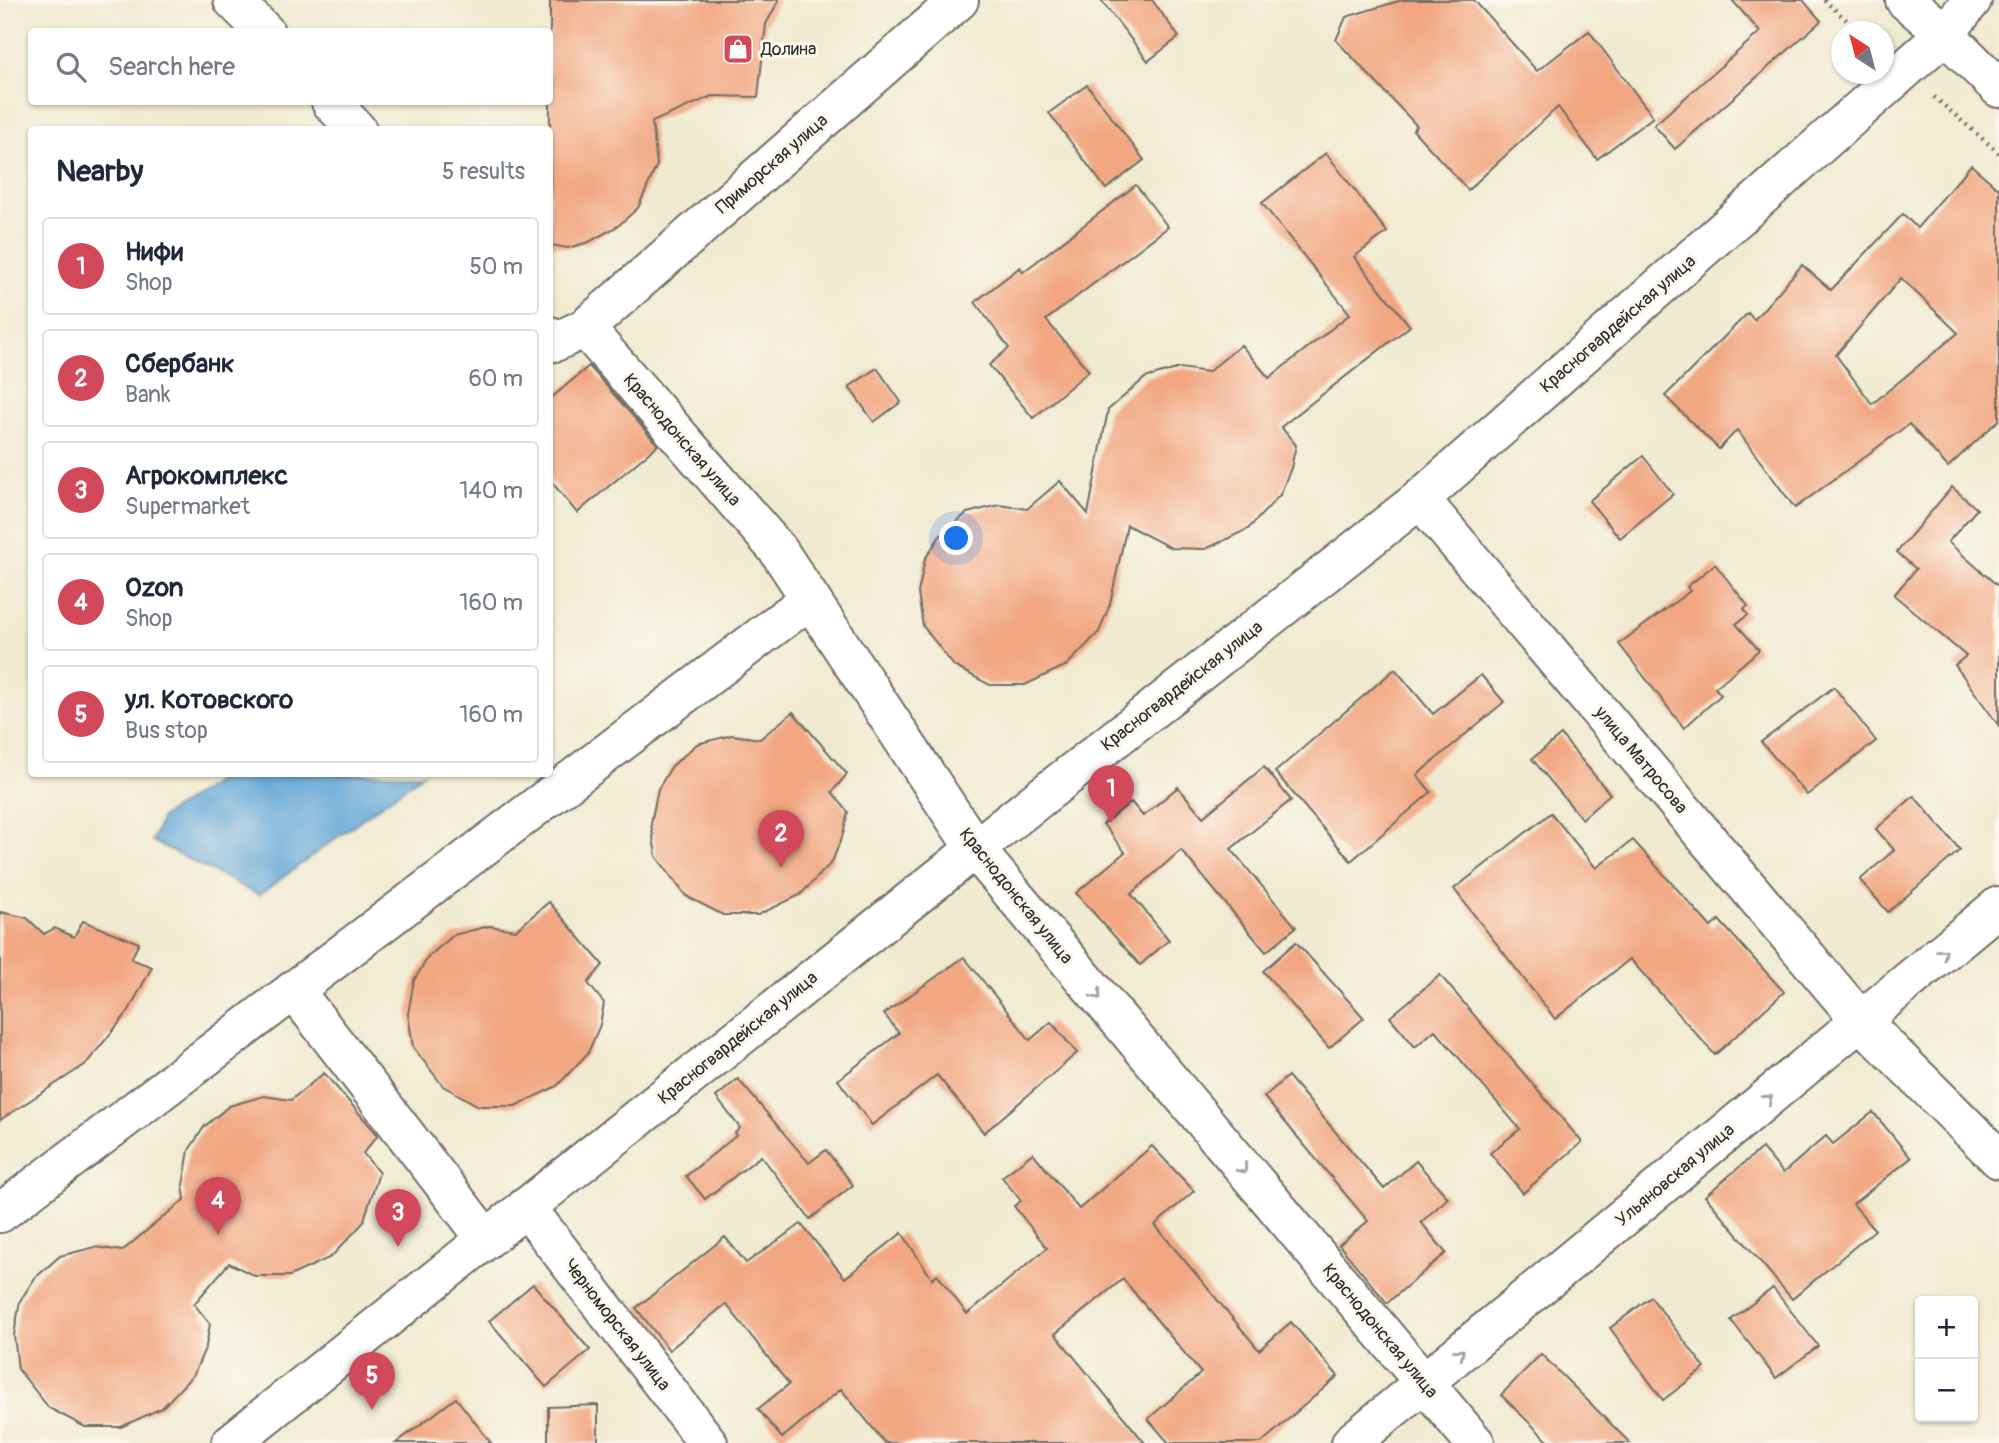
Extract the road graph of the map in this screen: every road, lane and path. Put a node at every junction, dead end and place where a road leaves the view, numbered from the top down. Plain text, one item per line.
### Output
1 (233, 0) edge
2 (959, 0) edge
3 (1824, 0) edge
4 (1905, 0) edge
5 (1972, 0) edge
6 (1848, 21) edge
7 (261, 28) edge
8 (1945, 34) junction
9 (1905, 71) junction
10 (1999, 88) edge
11 (334, 105) edge
12 (353, 126) edge
13 (1999, 153) edge
14 (567, 332) edge
15 (1420, 499) junction
16 (810, 599) junction
17 (975, 849) junction
18 (1999, 906) edge
19 (294, 990) junction
20 (1861, 1021) junction
21 (1999, 1159) edge
22 (526, 1207) junction
23 (0, 1213) edge
24 (486, 1239) junction
25 (1423, 1383) junction
26 (231, 1443) edge
27 (708, 1443) edge
28 (1351, 1443) edge
29 (1475, 1443) edge

1 - 7 street
2 - 14 street, Приморская улица
3 - 6 path
4 - 8 street
5 - 8 street, Красногвардейская улица
8 - 9 street, Красногвардейская улица
8 - 10 street
9 - 13 path
9 - 15 street, Красногвардейская улица
11 - 12 street
14 - 16 street, Краснодонская улица
15 - 17 street, Красногвардейская улица
15 - 20 street, улица Матросова
16 - 17 street, Краснодонская улица
16 - 19 street
17 - 22 street, Красногвардейская улица
17 -> 25 street, Краснодонская улица
20 -> 18 street, Ульяновская улица
19 - 23 street
19 - 24 street
20 - 21 street, улица Матросова
25 -> 20 street, Ульяновская улица
22 - 24 street, Красногвардейская улица
22 - 27 street, Черноморская улица
24 - 26 street, Красногвардейская улица
25 - 28 street, Ульяновская улица
25 - 29 street, Краснодонская улица

